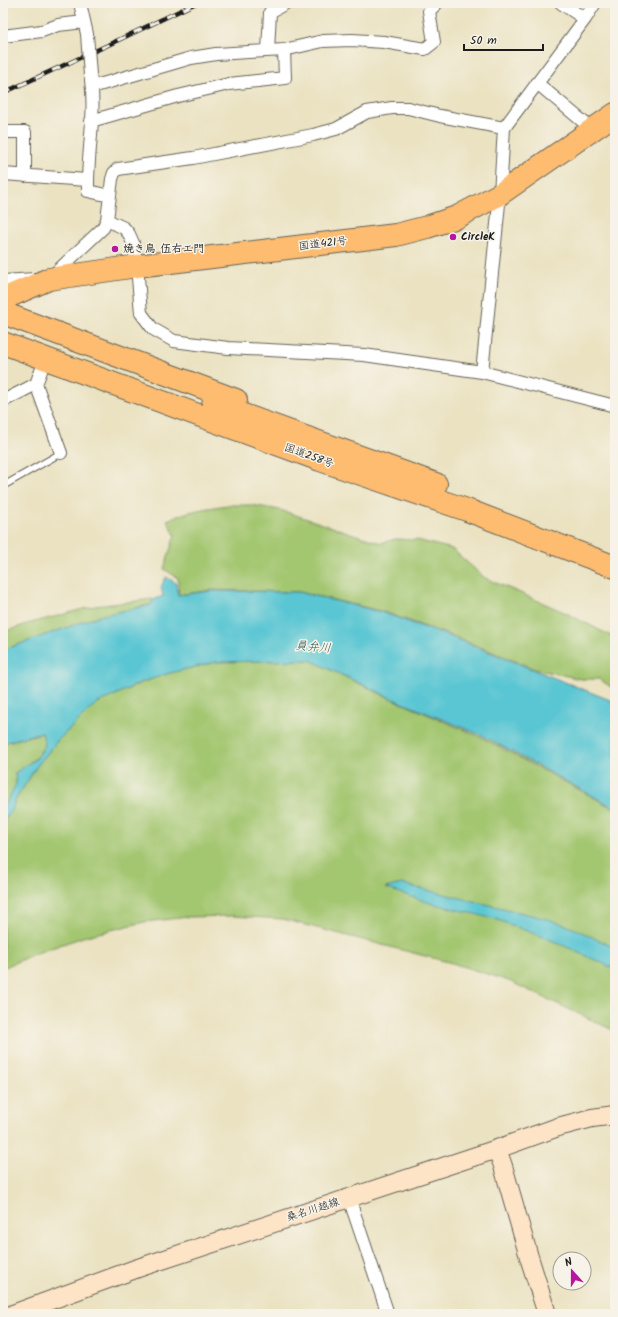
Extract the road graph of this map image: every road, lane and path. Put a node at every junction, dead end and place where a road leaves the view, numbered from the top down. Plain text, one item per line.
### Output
1 (80, 3) edge
2 (286, 3) edge
3 (437, 3) edge
4 (595, 3) edge
5 (566, 5) edge
6 (585, 19) junction
7 (84, 22) junction
8 (3, 36) edge
9 (284, 50) junction
10 (268, 51) junction
11 (537, 84) junction
12 (92, 87) junction
13 (614, 116) edge
14 (91, 121) junction
15 (504, 128) junction
16 (593, 130) junction
17 (3, 132) edge
18 (3, 174) edge
19 (25, 176) junction
20 (87, 180) junction
21 (500, 194) junction
22 (110, 196) junction
23 (107, 220) junction
24 (136, 266) junction
25 (50, 279) junction
26 (3, 281) edge
27 (3, 299) edge
28 (3, 313) edge
29 (3, 327) edge
30 (3, 343) edge
31 (3, 358) edge
32 (482, 372) junction
33 (38, 377) junction
34 (3, 401) edge
35 (615, 406) edge
36 (61, 453) joint
37 (320, 460) junction
38 (386, 466) junction
39 (3, 486) edge
40 (615, 552) edge
41 (615, 567) edge
42 (615, 1115) edge
43 (497, 1149) junction
44 (349, 1198) junction
45 (13, 1314) edge
46 (388, 1314) edge
47 (546, 1314) edge

1 - 7 street
2 - 10 street
3 - 9 street
4 - 6 street
5 - 6 street
6 - 11 street
7 - 8 street
7 - 12 street, bridge
9 - 10 street
9 - 14 street
10 - 12 street
11 - 15 street
11 - 16 street
12 - 14 street
13 - 16 highway, 国道421号
14 - 20 street
15 - 21 street
15 - 22 street
16 - 21 highway, 国道421号
17 - 19 street
18 - 19 street
19 - 20 street
20 - 22 street
21 - 24 highway, 国道421号
21 - 32 street
22 - 23 street
23 - 24 street
23 - 25 street
24 - 25 highway, 国道421号
24 - 32 street
25 - 26 street
25 - 27 highway, 国道421号
28 - 38 highway
29 - 38 highway, 国道258号
30 - 37 highway, 国道258号
31 - 33 highway
32 - 35 street
33 - 34 street
33 - 36 street
33 - 37 highway
36 - 39 lane
37 - 41 highway, 国道258号
38 - 40 highway, 国道258号
42 - 43 main road, 桑名川越線
43 - 44 main road, 桑名川越線
43 - 47 main road
44 - 45 main road, 桑名川越線
44 - 46 street

